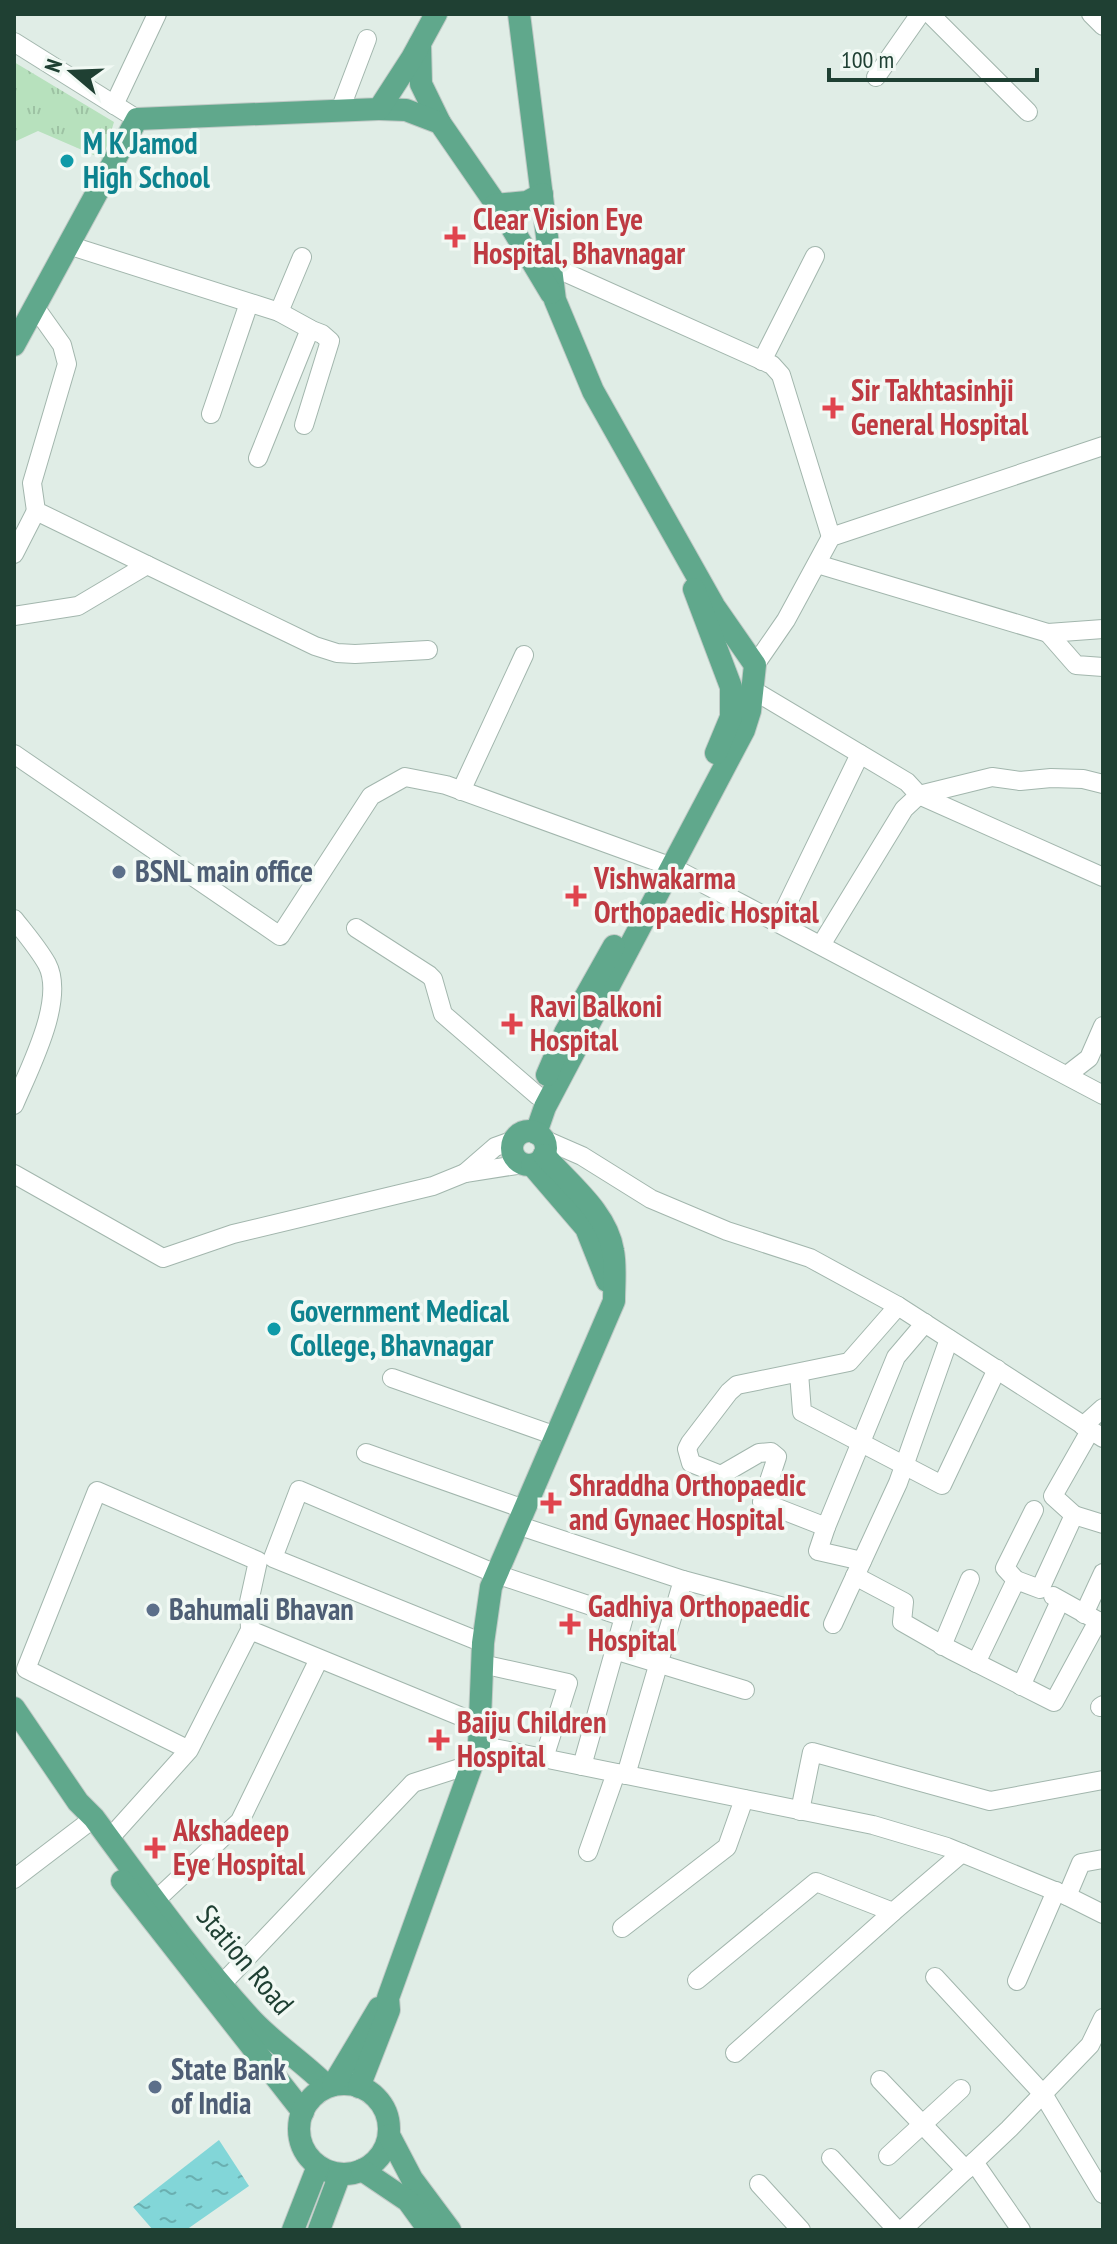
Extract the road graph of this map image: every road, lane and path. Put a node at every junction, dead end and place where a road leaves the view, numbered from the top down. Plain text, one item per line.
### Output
1 (157, 14) edge
2 (436, 14) edge
3 (519, 14) edge
4 (920, 14) edge
5 (930, 14) edge
6 (367, 39) dead end
7 (14, 42) edge
8 (420, 44) junction
9 (876, 77) dead end
10 (114, 105) junction
11 (379, 109) junction
12 (340, 110) junction
13 (1028, 112) dead end
14 (137, 119) junction
15 (440, 123) junction
16 (542, 194) junction
17 (495, 205) junction
18 (68, 245) junction
19 (815, 256) dead end
20 (302, 257) dead end
21 (551, 266) junction
22 (555, 300) junction
23 (249, 303) junction
24 (35, 307) junction
25 (279, 312) junction
26 (309, 329) junction
27 (14, 345) edge
28 (762, 361) junction
29 (211, 414) dead end
30 (304, 425) dead end
31 (1103, 446) edge
32 (258, 458) dead end
33 (36, 511) junction
34 (831, 537) junction
35 (677, 539) junction
36 (14, 554) edge
37 (817, 564) junction
38 (147, 565) junction
39 (14, 616) edge
40 (1103, 629) edge
41 (1048, 633) junction
42 (428, 650) dead end
43 (524, 655) dead end
44 (755, 665) junction
45 (1103, 667) edge
46 (746, 699) junction
47 (14, 754) edge
48 (860, 754) junction
49 (1103, 784) edge
50 (461, 791) junction
51 (919, 795) junction
52 (666, 865) junction
53 (1103, 877) edge
54 (14, 919) edge
55 (778, 923) junction
56 (356, 928) dead end
57 (821, 945) junction
58 (1103, 1026) edge
59 (1067, 1075) junction
60 (1103, 1095) edge
61 (538, 1096) junction
62 (14, 1105) edge
63 (533, 1147) junction
64 (465, 1173) junction
65 (14, 1174) edge
66 (898, 1306) junction
67 (925, 1323) junction
68 (949, 1339) junction
69 (997, 1369) junction
70 (799, 1373) junction
71 (392, 1378) dead end
72 (1103, 1408) edge
73 (1092, 1431) edge
74 (556, 1436) junction
75 (861, 1443) junction
76 (366, 1453) dead end
77 (904, 1467) junction
78 (1034, 1510) dead end
79 (1074, 1515) junction
80 (520, 1517) junction
81 (1103, 1524) edge
82 (826, 1527) junction
83 (859, 1569) junction
84 (1103, 1573) edge
85 (496, 1574) junction
86 (970, 1579) dead end
87 (683, 1580) junction
88 (1016, 1580) junction
89 (1040, 1589) junction
90 (1060, 1601) junction
91 (795, 1610) dead end
92 (1095, 1620) edge
93 (833, 1624) dead end
94 (250, 1630) junction
95 (942, 1646) junction
96 (614, 1650) junction
97 (482, 1653) junction
98 (319, 1659) junction
99 (976, 1663) junction
100 (660, 1665) junction
101 (1021, 1686) junction
102 (745, 1690) dead end
103 (14, 1708) edge
104 (14, 1730) edge
105 (477, 1744) junction
106 (189, 1750) junction
107 (544, 1758) junction
108 (582, 1766) junction
109 (621, 1774) junction
110 (1103, 1780) edge
111 (744, 1799) junction
112 (800, 1811) junction
113 (88, 1822) junction
114 (109, 1839) junction
115 (588, 1852) dead end
116 (962, 1853) junction
117 (1103, 1859) edge
118 (14, 1879) edge
119 (1061, 1894) junction
120 (156, 1900) junction
121 (893, 1912) junction
122 (1103, 1914) edge
123 (622, 1928) dead end
124 (935, 1977) dead end
125 (697, 1980) dead end
126 (1017, 1981) dead end
127 (221, 1985) junction
128 (388, 1998) junction
129 (1102, 2024) edge
130 (735, 2053) dead end
131 (880, 2080) dead end
132 (330, 2085) junction
133 (359, 2087) junction
134 (961, 2089) dead end
135 (1043, 2094) junction
136 (303, 2112) junction
137 (924, 2123) junction
138 (389, 2135) junction
139 (888, 2156) dead end
140 (831, 2158) dead end
141 (318, 2166) junction
142 (970, 2166) junction
143 (351, 2172) junction
144 (759, 2184) dead end
145 (1103, 2194) edge
146 (910, 2227) edge
147 (293, 2230) edge
148 (319, 2230) edge
149 (429, 2230) edge
150 (450, 2230) edge
151 (801, 2230) edge
152 (1021, 2230) edge

1 - 10 street
2 - 8 main road
3 - 16 main road
4 - 9 street
5 - 13 street
6 - 12 street
7 - 10 street
8 - 11 main road
8 - 15 main road
10 - 14 street
11 - 12 main road
11 - 15 main road
12 - 14 main road
14 - 18 main road
15 - 17 main road
16 - 17 main road
16 - 21 main road
17 - 22 main road
18 - 23 street
18 - 24 main road
19 - 28 street
20 - 25 street
21 - 22 main road
21 - 28 street
22 - 35 main road
23 - 25 street
23 - 29 street
24 - 27 main road
24 - 33 street
25 - 26 street
26 - 30 street
26 - 32 street
28 - 34 street
31 - 34 street
33 - 36 street
33 - 38 street
34 - 37 street
35 - 44 main road
35 - 46 main road
37 - 41 street
37 - 44 street
38 - 39 street
38 - 42 street
40 - 41 street
41 - 45 street
43 - 50 street
44 - 46 main road
46 - 48 street
46 - 52 main road
47 - 50 street
48 - 51 street
48 - 55 street
49 - 51 street
50 - 52 street
51 - 53 street
51 - 57 street
52 - 55 street
52 - 61 main road
52 - 63 main road
54 - 62 street
55 - 57 street
56 - 61 street
57 - 59 street
58 - 59 street
59 - 60 street
61 - 63 main road
63 - 64 street
63 - 64 street
63 - 66 street
63 - 74 main road
64 - 65 street
66 - 67 street
66 - 70 street
67 - 68 street
67 - 75 street
68 - 69 street
68 - 77 street
69 - 73 street
69 - 77 street
70 - 75 street
70 - 82 street
71 - 74 street
72 - 73 street
73 - 79 street
74 - 80 main road
75 - 77 street
75 - 82 street
76 - 80 street
77 - 83 street
78 - 88 street
79 - 81 street
79 - 89 street
80 - 85 main road
80 - 87 street
82 - 83 street
83 - 93 street
83 - 95 street
84 - 92 street
85 - 96 street
85 - 97 main road
85 - 97 street
86 - 95 street
87 - 91 street
87 - 100 street
88 - 89 street
88 - 99 street
89 - 90 street
90 - 92 street
90 - 101 street
92 - 101 street
94 - 98 street
94 - 106 street
94 - 106 street
95 - 99 street
96 - 100 street
96 - 108 street
97 - 105 main road
97 - 107 street
98 - 105 street
98 - 120 street
99 - 101 street
100 - 102 street
100 - 109 street
103 - 113 main road, Station Road
104 - 113 main road
105 - 107 street
105 - 127 street
105 - 128 main road
106 - 114 street
107 - 108 street
108 - 109 street
109 - 111 street
109 - 115 street
110 - 112 street
111 - 112 street
111 - 123 street
112 - 116 street
113 - 114 main road, Station Road
113 - 118 street
113 - 136 main road
114 - 120 main road, Station Road
116 - 119 street
116 - 121 street
117 - 119 street
119 - 122 street
119 - 126 street
120 - 127 main road, Station Road
121 - 125 street
121 - 130 street
124 - 135 street
127 - 132 main road, Station Road
128 - 132 main road
128 - 133 main road
129 - 135 street
131 - 137 street
132 - 133 main road
132 - 136 main road
133 - 138 main road
134 - 137 street
135 - 142 street
135 - 145 street
136 - 141 main road
137 - 139 street
137 - 142 street
138 - 143 main road
138 - 150 main road
140 - 146 street
141 - 143 main road
141 - 147 main road
142 - 146 street
142 - 152 street
143 - 148 main road
143 - 149 main road
144 - 151 street

